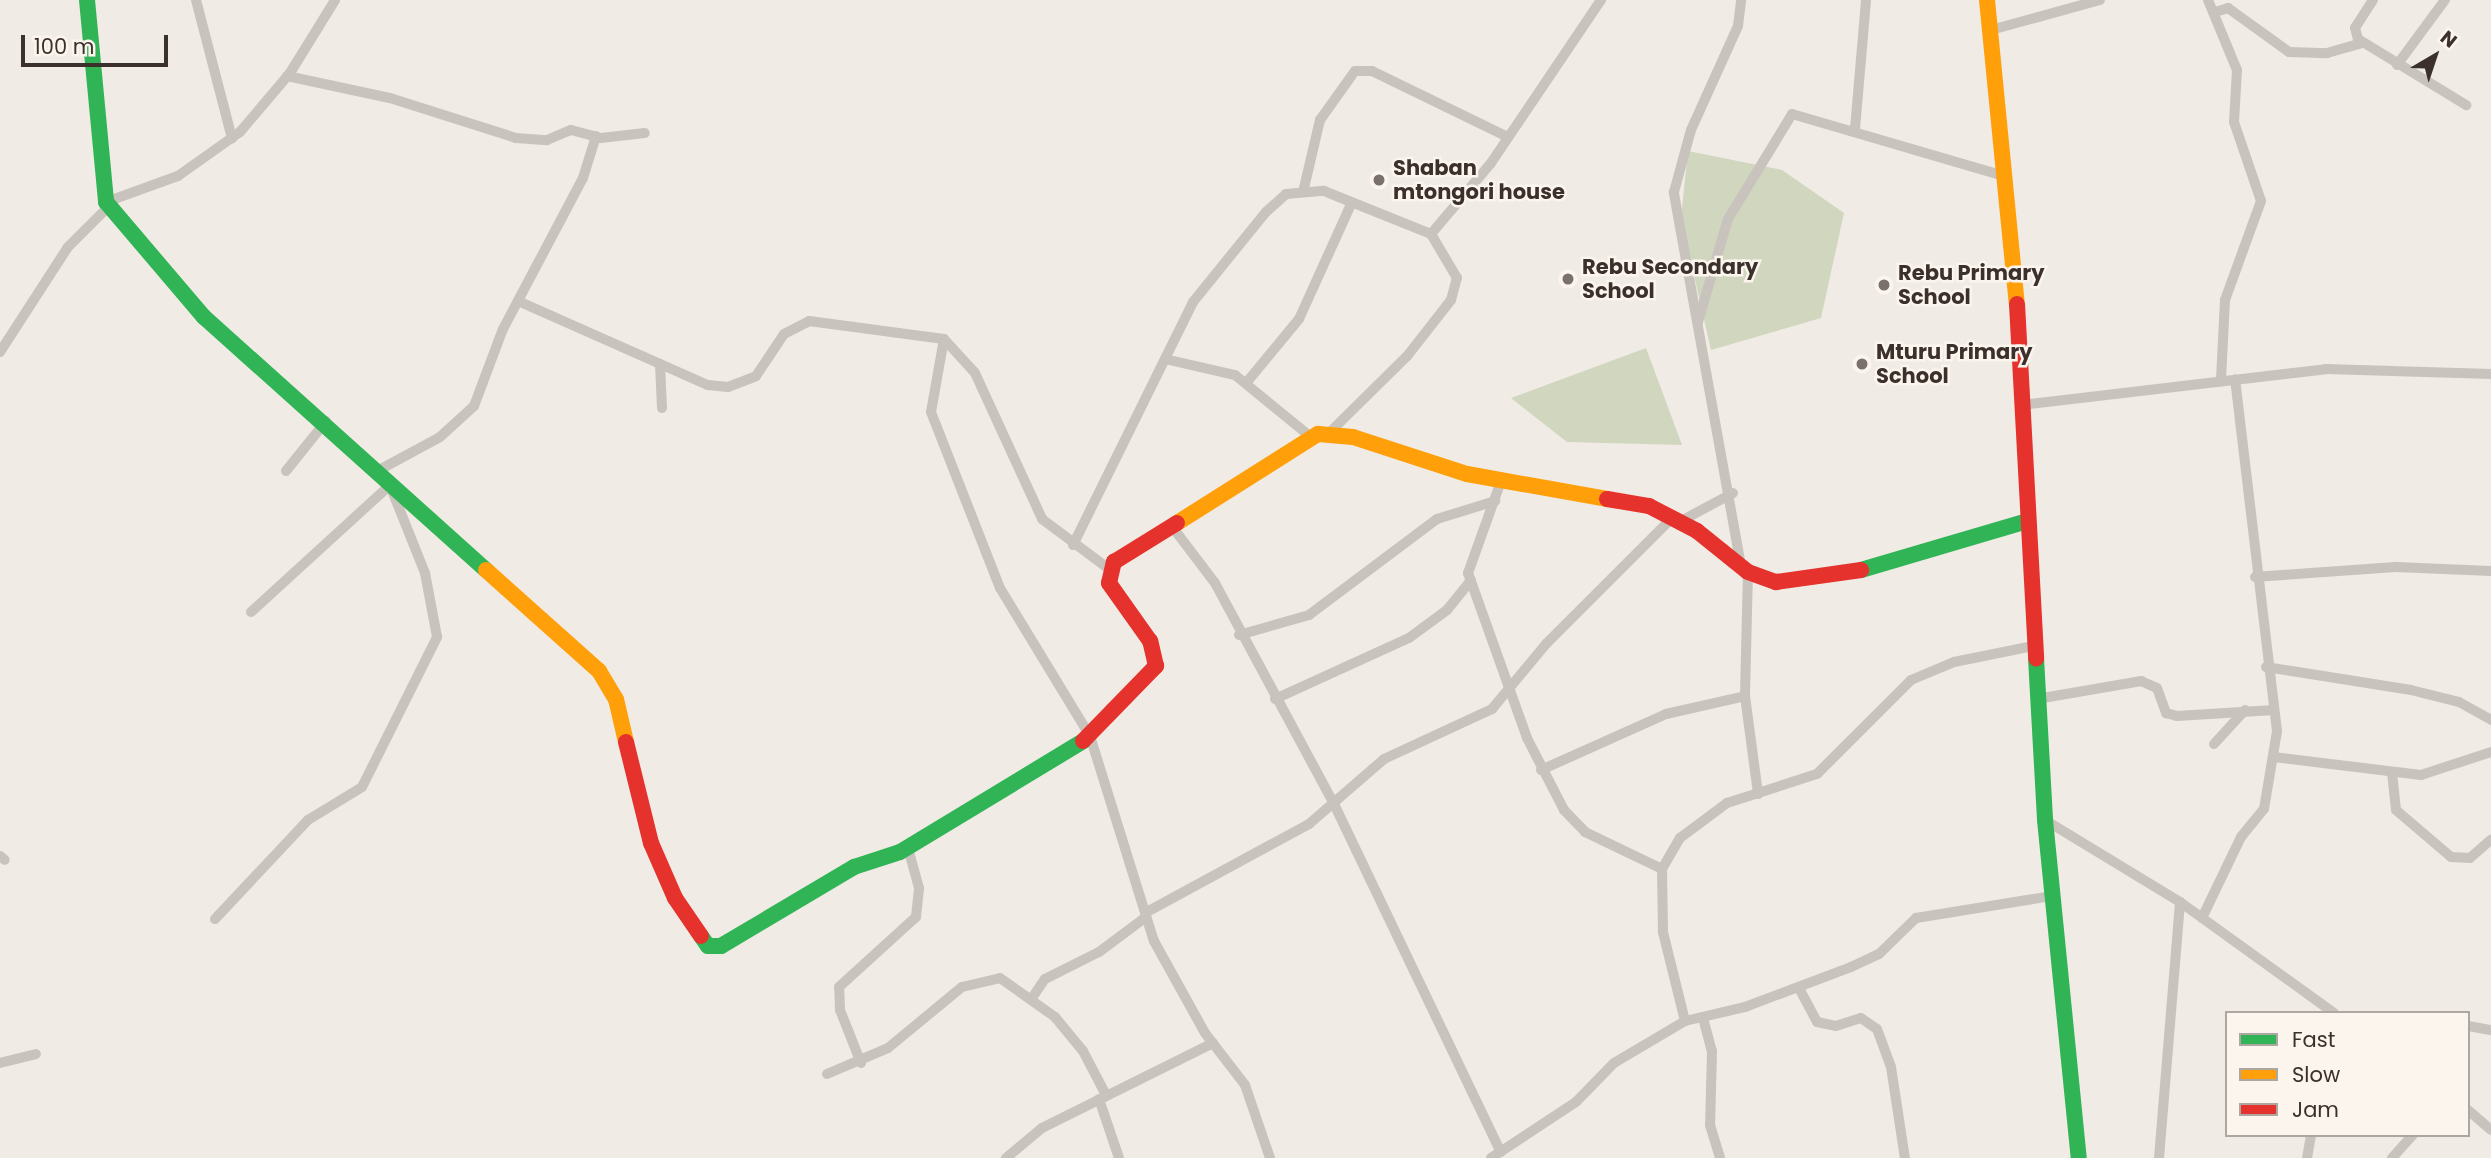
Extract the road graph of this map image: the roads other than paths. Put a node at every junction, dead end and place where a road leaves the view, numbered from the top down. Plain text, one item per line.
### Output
1 (87, 0) edge
2 (196, 0) edge
3 (335, 0) edge
4 (1601, 0) edge
5 (1741, 0) edge
6 (1866, 0) edge
7 (1987, 0) edge
8 (2100, 0) edge
9 (2208, 0) edge
10 (2373, 0) edge
11 (2445, 0) edge
12 (2215, 12) junction
13 (1992, 30) junction
14 (2362, 43) junction
15 (2397, 65) junction
16 (287, 76) junction
17 (2466, 105) dead end
18 (1855, 129) junction
19 (645, 133) dead end
20 (596, 136) junction
21 (1508, 137) junction
22 (232, 138) junction
23 (2007, 177) junction
24 (1304, 188) junction
25 (1352, 202) junction
26 (107, 204) junction
27 (1431, 234) junction
28 (518, 300) junction
29 (1698, 323) junction
30 (944, 339) junction
31 (0, 352) edge
32 (1166, 359) junction
33 (660, 365) junction
34 (2491, 374) edge
35 (2235, 379) junction
36 (2221, 380) junction
37 (1247, 382) junction
38 (2021, 404) junction
39 (662, 408) dead end
40 (326, 421) junction
41 (1320, 436) junction
42 (286, 471) dead end
43 (386, 476) junction
44 (1501, 481) junction
45 (1733, 493) junction
46 (1495, 501) junction
47 (1677, 519) junction
48 (2027, 522) junction
49 (1174, 529) junction
50 (1073, 545) junction
51 (1109, 569) junction
52 (1744, 569) junction
53 (2491, 571) edge
54 (2256, 577) junction
55 (1471, 580) junction
56 (251, 612) dead end
57 (1239, 635) junction
58 (2034, 646) junction
59 (2266, 667) junction
60 (1509, 693) junction
61 (1745, 696) junction
62 (1275, 699) junction
63 (2037, 699) junction
64 (2245, 710) junction
65 (2273, 710) junction
66 (2491, 720) edge
67 (1090, 736) junction
68 (2214, 744) dead end
69 (2491, 752) edge
70 (2274, 757) junction
71 (1541, 770) junction
72 (2392, 772) junction
73 (1758, 794) junction
74 (1334, 804) junction
75 (2045, 820) junction
76 (2491, 840) edge
77 (908, 848) junction
78 (1662, 869) junction
79 (2052, 896) junction
80 (2180, 902) junction
81 (1146, 915) junction
82 (2202, 918) junction
83 (215, 919) dead end
84 (1799, 988) junction
85 (1032, 998) junction
86 (2331, 1011) edge
87 (1703, 1018) junction
88 (1685, 1021) junction
89 (2470, 1026) edge
90 (2491, 1030) edge
91 (1213, 1043) junction
92 (36, 1054) dead end
93 (0, 1063) edge
94 (861, 1063) junction
95 (827, 1073) dead end
96 (1102, 1097) junction
97 (2470, 1112) edge
98 (2491, 1130) edge
99 (2311, 1137) edge
100 (2411, 1137) edge
101 (1496, 1155) edge
102 (1011, 1156) edge
103 (1119, 1158) edge
104 (1270, 1158) edge
105 (1720, 1158) edge
106 (1905, 1158) edge
107 (2078, 1158) edge
108 (2159, 1158) edge
109 (2307, 1158) edge
110 (2392, 1158) edge

1 - 26 street
2 - 22 street
3 - 16 street
4 - 21 street
5 - 29 street
6 - 18 street
7 - 13 street
8 - 13 street
9 - 12 street
10 - 14 street
11 - 15 street
12 - 14 street
12 - 36 street
13 - 23 street
14 - 15 street
15 - 17 street
16 - 20 street
16 - 22 street
18 - 23 street
18 - 29 street
19 - 20 street
20 - 28 street
21 - 24 street
21 - 27 street
22 - 26 street
23 - 38 street
24 - 25 street
24 - 32 street
25 - 27 street
25 - 37 street
26 - 31 street
26 - 40 street
27 - 41 street
28 - 33 street
28 - 43 street
29 - 45 street
30 - 33 street
30 - 50 street
30 - 67 street
32 - 37 street
32 - 50 street
33 - 39 street
34 - 35 street
35 - 36 street
35 - 54 street
36 - 38 street
37 - 41 street
38 - 48 street
40 - 42 street
40 - 43 street
41 - 44 street
41 - 49 street
43 - 56 street
43 - 77 street
43 - 83 street
44 - 46 street
44 - 47 street
45 - 47 street
45 - 52 street
46 - 55 street
46 - 57 street
47 - 52 street
47 - 60 street
48 - 52 street
48 - 58 street
49 - 51 street
49 - 57 street
50 - 51 street
51 - 67 street
52 - 61 street
53 - 54 street
54 - 59 street
55 - 60 street
55 - 62 street
57 - 62 street
58 - 63 street
58 - 73 street
59 - 65 street
59 - 66 street
60 - 71 street
60 - 74 street
61 - 71 street
61 - 73 street
62 - 74 street
63 - 64 street
63 - 75 street
64 - 65 street
64 - 68 street
65 - 70 street
67 - 77 street
67 - 81 street
69 - 72 street
70 - 72 street
70 - 82 street
71 - 78 street
72 - 76 street
73 - 78 street
74 - 81 street
74 - 101 street
75 - 79 street
75 - 80 street
77 - 94 street
78 - 88 street
79 - 84 street
79 - 107 street
80 - 82 street
80 - 108 street
81 - 85 street
81 - 91 street
82 - 86 street
84 - 87 street
84 - 106 street
85 - 94 street
85 - 96 street
87 - 88 street
87 - 105 street
88 - 101 street
89 - 90 street
91 - 96 street
91 - 104 street
92 - 93 street
94 - 95 street
96 - 102 street
96 - 103 street
97 - 98 street
99 - 109 street
100 - 110 street

